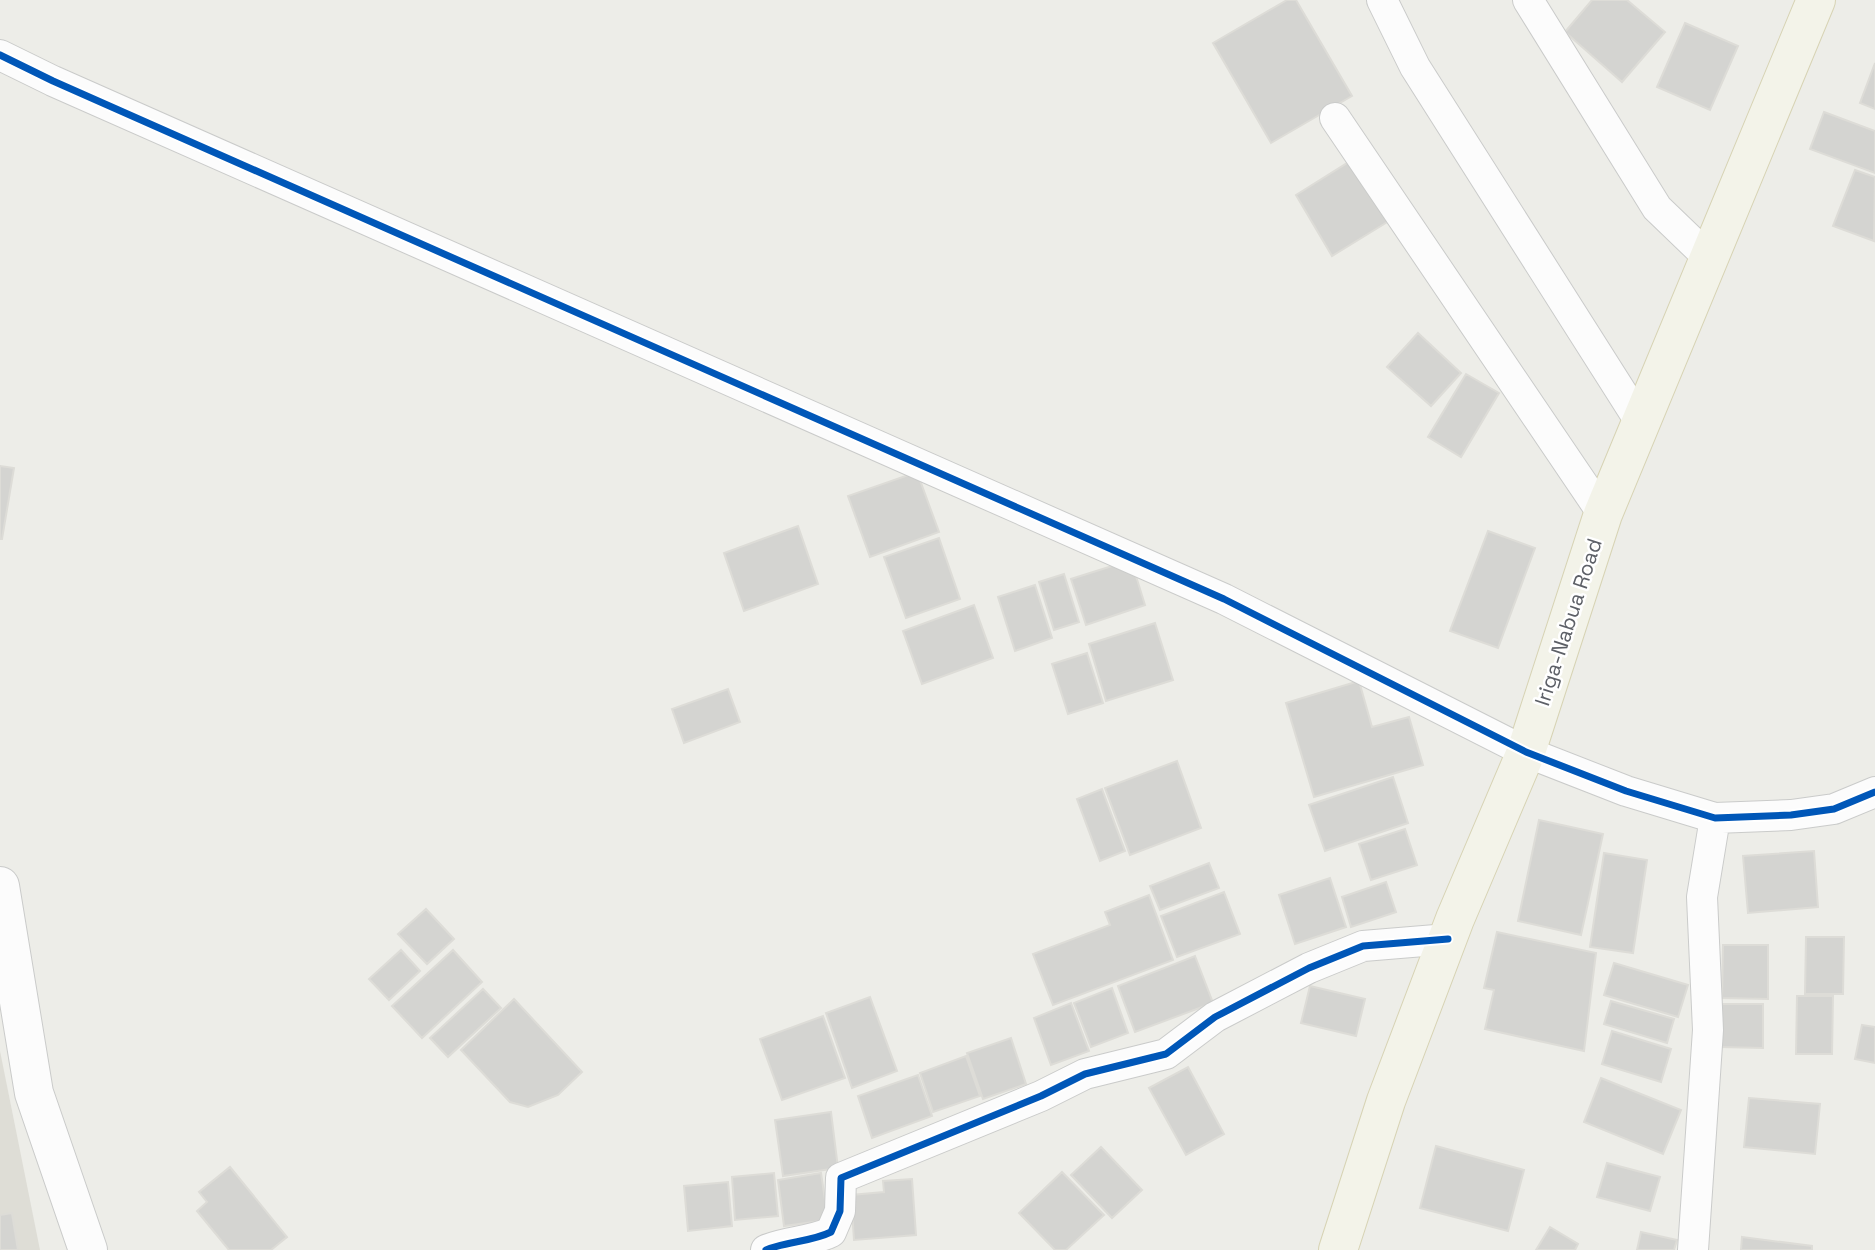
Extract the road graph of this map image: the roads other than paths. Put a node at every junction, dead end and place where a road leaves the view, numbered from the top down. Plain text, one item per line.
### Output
1 (1382, 0) edge
2 (1528, 0) edge
3 (1815, 0) edge
4 (0, 55) edge
5 (1335, 118) dead end
6 (1709, 258) junction
7 (1641, 423) junction
8 (1603, 514) junction
9 (1526, 752) junction
10 (1875, 792) edge
11 (1715, 818) junction
12 (0, 886) edge
13 (1448, 939) junction
14 (88, 1250) edge
15 (766, 1250) edge
16 (1338, 1250) edge
17 (1693, 1250) edge

1 - 7 street
2 - 6 street
3 - 6 main road, Iriga-Nabua Road
4 - 9 street
5 - 8 street
6 - 7 main road, Iriga-Nabua Road
7 - 8 main road, Iriga-Nabua Road
8 - 9 main road, Iriga-Nabua Road
9 - 11 street
9 - 13 main road, Iriga-Nabua Road
10 - 11 street
11 - 17 street
12 - 14 street
13 - 15 street
13 - 16 main road, Iriga-Nabua Road

